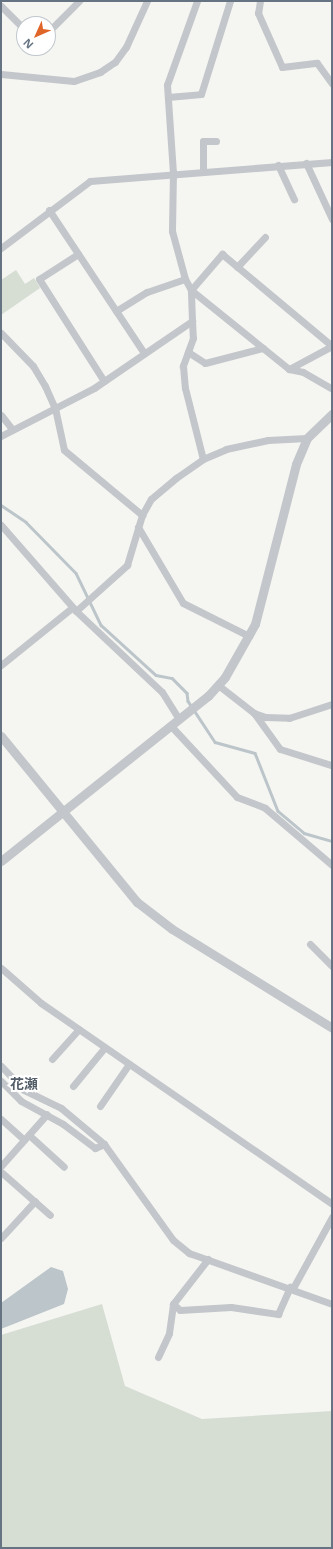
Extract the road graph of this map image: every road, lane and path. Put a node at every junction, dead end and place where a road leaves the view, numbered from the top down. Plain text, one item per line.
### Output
1 (79, 1) edge
2 (147, 1) edge
3 (197, 1) edge
4 (230, 1) edge
5 (260, 1) edge
6 (1, 6) edge
7 (16, 21) edge
8 (56, 24) edge
9 (1, 74) edge
10 (332, 84) edge
11 (168, 97) junction
12 (216, 141) dead end
13 (332, 162) edge
14 (306, 163) junction
15 (278, 165) junction
16 (203, 170) junction
17 (173, 172) junction
18 (294, 200) dead end
19 (49, 210) junction
20 (332, 219) edge
21 (265, 237) dead end
22 (1, 248) edge
23 (78, 254) junction
24 (237, 266) junction
25 (185, 279) junction
26 (191, 290) junction
27 (116, 311) junction
28 (192, 321) junction
29 (1, 333) edge
30 (332, 346) edge
31 (264, 348) junction
32 (188, 352) junction
33 (144, 353) junction
34 (289, 369) junction
35 (104, 381) junction
36 (332, 389) edge
37 (55, 408) junction
38 (332, 414) edge
39 (1, 415) edge
40 (12, 429) junction
41 (1, 436) edge
42 (307, 438) junction
43 (203, 459) junction
44 (142, 515) junction
45 (1, 525) edge
46 (138, 528) junction
47 (74, 609) junction
48 (249, 636) junction
49 (1, 665) edge
50 (218, 685) junction
51 (331, 706) edge
52 (254, 713) junction
53 (179, 719) junction
54 (171, 726) junction
55 (1, 736) edge
56 (331, 765) edge
57 (62, 812) junction
58 (1, 861) edge
59 (332, 865) edge
60 (310, 944) dead end
61 (332, 966) edge
62 (1, 968) edge
63 (332, 1028) edge
64 (79, 1029) junction
65 (105, 1047) junction
66 (52, 1059) dead end
67 (129, 1064) junction
68 (1, 1066) edge
69 (1, 1081) edge
70 (73, 1086) dead end
71 (100, 1106) dead end
72 (47, 1114) junction
73 (1, 1119) edge
74 (27, 1138) junction
75 (104, 1144) junction
76 (1, 1166) edge
77 (64, 1167) dead end
78 (1, 1172) edge
79 (35, 1201) junction
80 (332, 1204) edge
81 (50, 1215) dead end
82 (332, 1217) edge
83 (1, 1238) edge
84 (208, 1258) junction
85 (291, 1288) junction
86 (173, 1304) junction
87 (332, 1304) edge
88 (158, 1357) dead end

1 - 8 street
2 - 9 street
3 - 11 street
4 - 11 street
5 - 10 street
6 - 7 street
11 - 17 street
12 - 16 street
13 - 14 street
14 - 15 street
14 - 20 street
15 - 16 street
15 - 18 street
16 - 17 street
17 - 19 street
17 - 25 street
19 - 22 street
19 - 23 street
21 - 24 street
23 - 27 street
23 - 35 street
24 - 26 street
24 - 30 street
25 - 26 street
25 - 27 street
26 - 28 street
26 - 31 street
27 - 33 street
28 - 32 street
28 - 33 street
29 - 37 street
30 - 34 street
31 - 32 street
31 - 34 street
32 - 43 street
33 - 35 street
34 - 36 street
35 - 37 street
37 - 40 street
37 - 44 street
38 - 42 street
39 - 40 street
40 - 41 street
42 - 43 street
42 - 48 street
43 - 44 street
44 - 46 street
45 - 47 street
46 - 47 street
46 - 48 street
47 - 49 street
47 - 53 street
48 - 50 street
50 - 52 street
50 - 53 street
51 - 52 street
52 - 56 street
53 - 54 street
54 - 57 street
54 - 59 street
55 - 57 street
57 - 58 street
57 - 63 street
60 - 61 street
62 - 64 street
64 - 65 street
64 - 66 street
65 - 67 street
65 - 70 street
67 - 71 street
67 - 80 street
68 - 75 street
69 - 72 street
72 - 74 street
72 - 75 street
73 - 74 street
74 - 76 street
74 - 77 street
75 - 84 street
78 - 79 street
79 - 81 street
79 - 83 street
82 - 85 street
84 - 85 street
84 - 86 street
85 - 86 street
85 - 87 street
86 - 88 street

